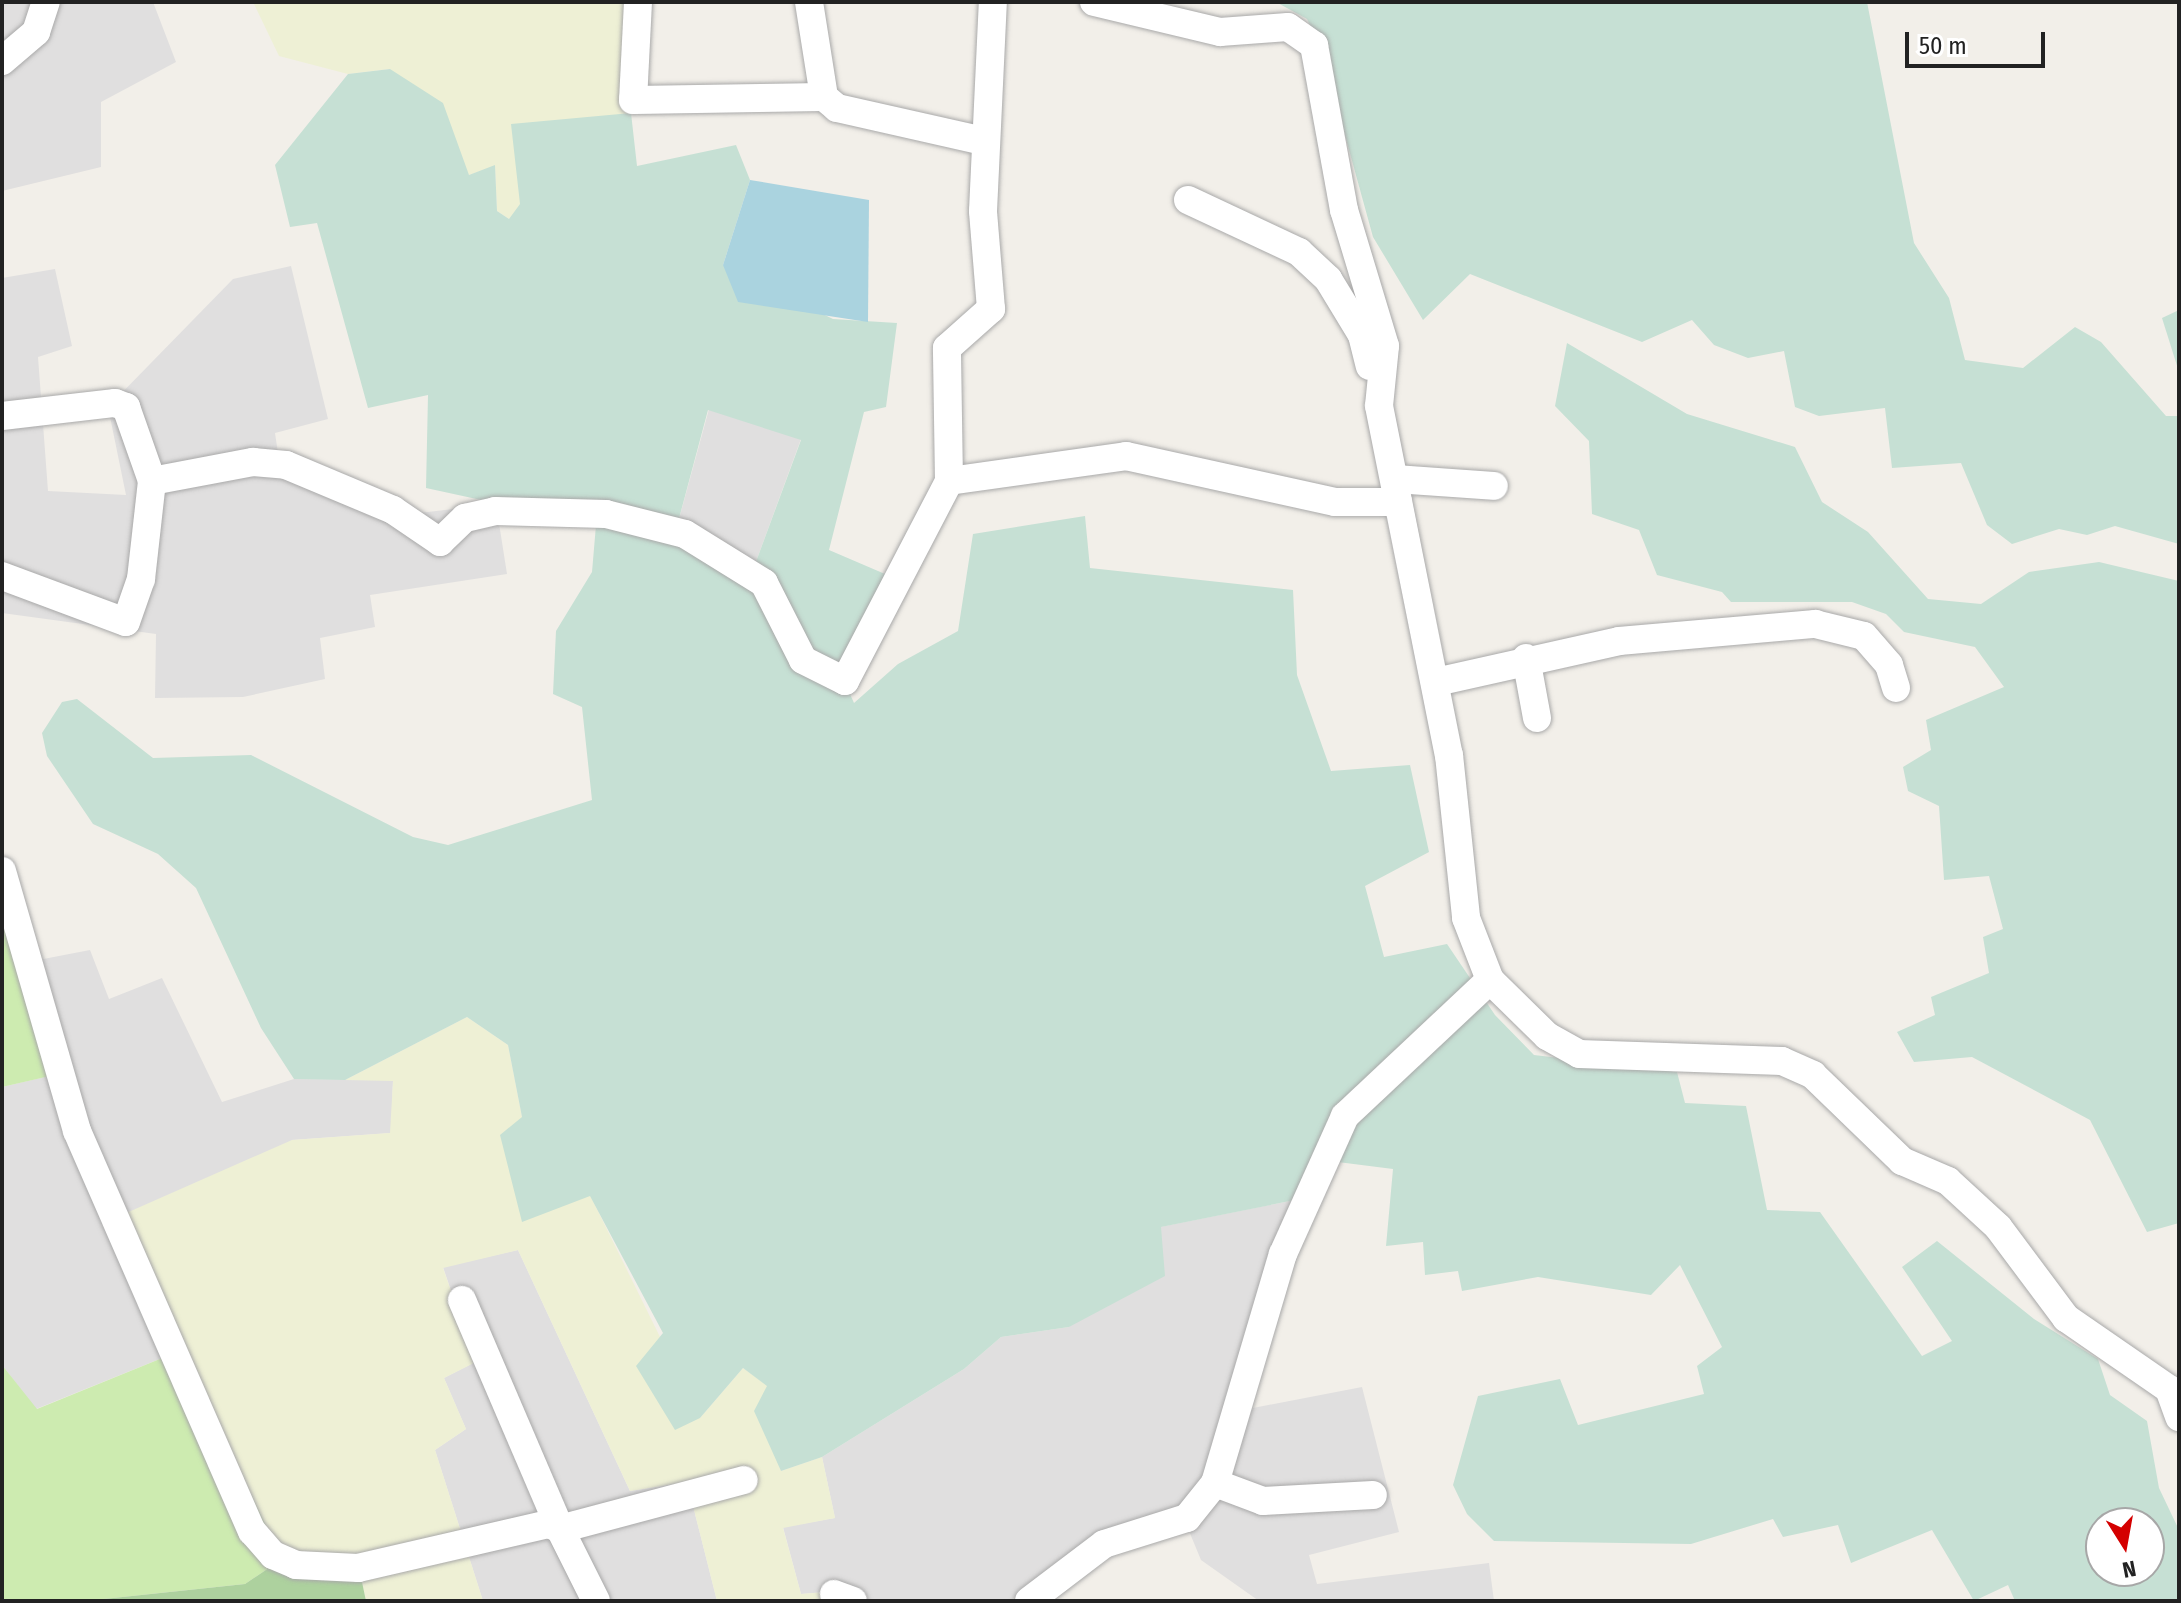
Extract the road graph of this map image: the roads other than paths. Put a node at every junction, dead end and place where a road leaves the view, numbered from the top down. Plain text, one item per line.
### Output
1 (46, 2) edge
2 (638, 2) edge
3 (809, 2) edge
4 (993, 2) edge
5 (1094, 2) edge
6 (2, 61) edge
7 (824, 97) junction
8 (984, 141) junction
9 (1188, 200) dead end
10 (1379, 406) junction
11 (2, 416) edge
12 (152, 481) junction
13 (949, 481) junction
14 (1494, 486) dead end
15 (1396, 491) junction
16 (2, 576) edge
17 (1526, 658) junction
18 (1436, 682) junction
19 (1896, 688) dead end
20 (1537, 718) dead end
21 (2, 871) edge
22 (1490, 980) junction
23 (462, 1300) dead end
24 (2179, 1417) edge
25 (744, 1480) dead end
26 (1215, 1483) junction
27 (1373, 1495) dead end
28 (560, 1529) junction
29 (596, 1601) edge
30 (1029, 1601) edge

1 - 6 street
2 - 7 street
3 - 7 street
4 - 8 street
5 - 10 street
7 - 8 street
8 - 13 street
9 - 10 street
10 - 15 street
11 - 12 street
12 - 13 street
12 - 16 street
13 - 15 street
14 - 15 street
15 - 18 street
17 - 18 street
17 - 19 street
17 - 20 street
18 - 22 street
21 - 28 street
22 - 24 street
22 - 26 street
23 - 28 street
25 - 28 street
26 - 27 street
26 - 30 street
28 - 29 street

